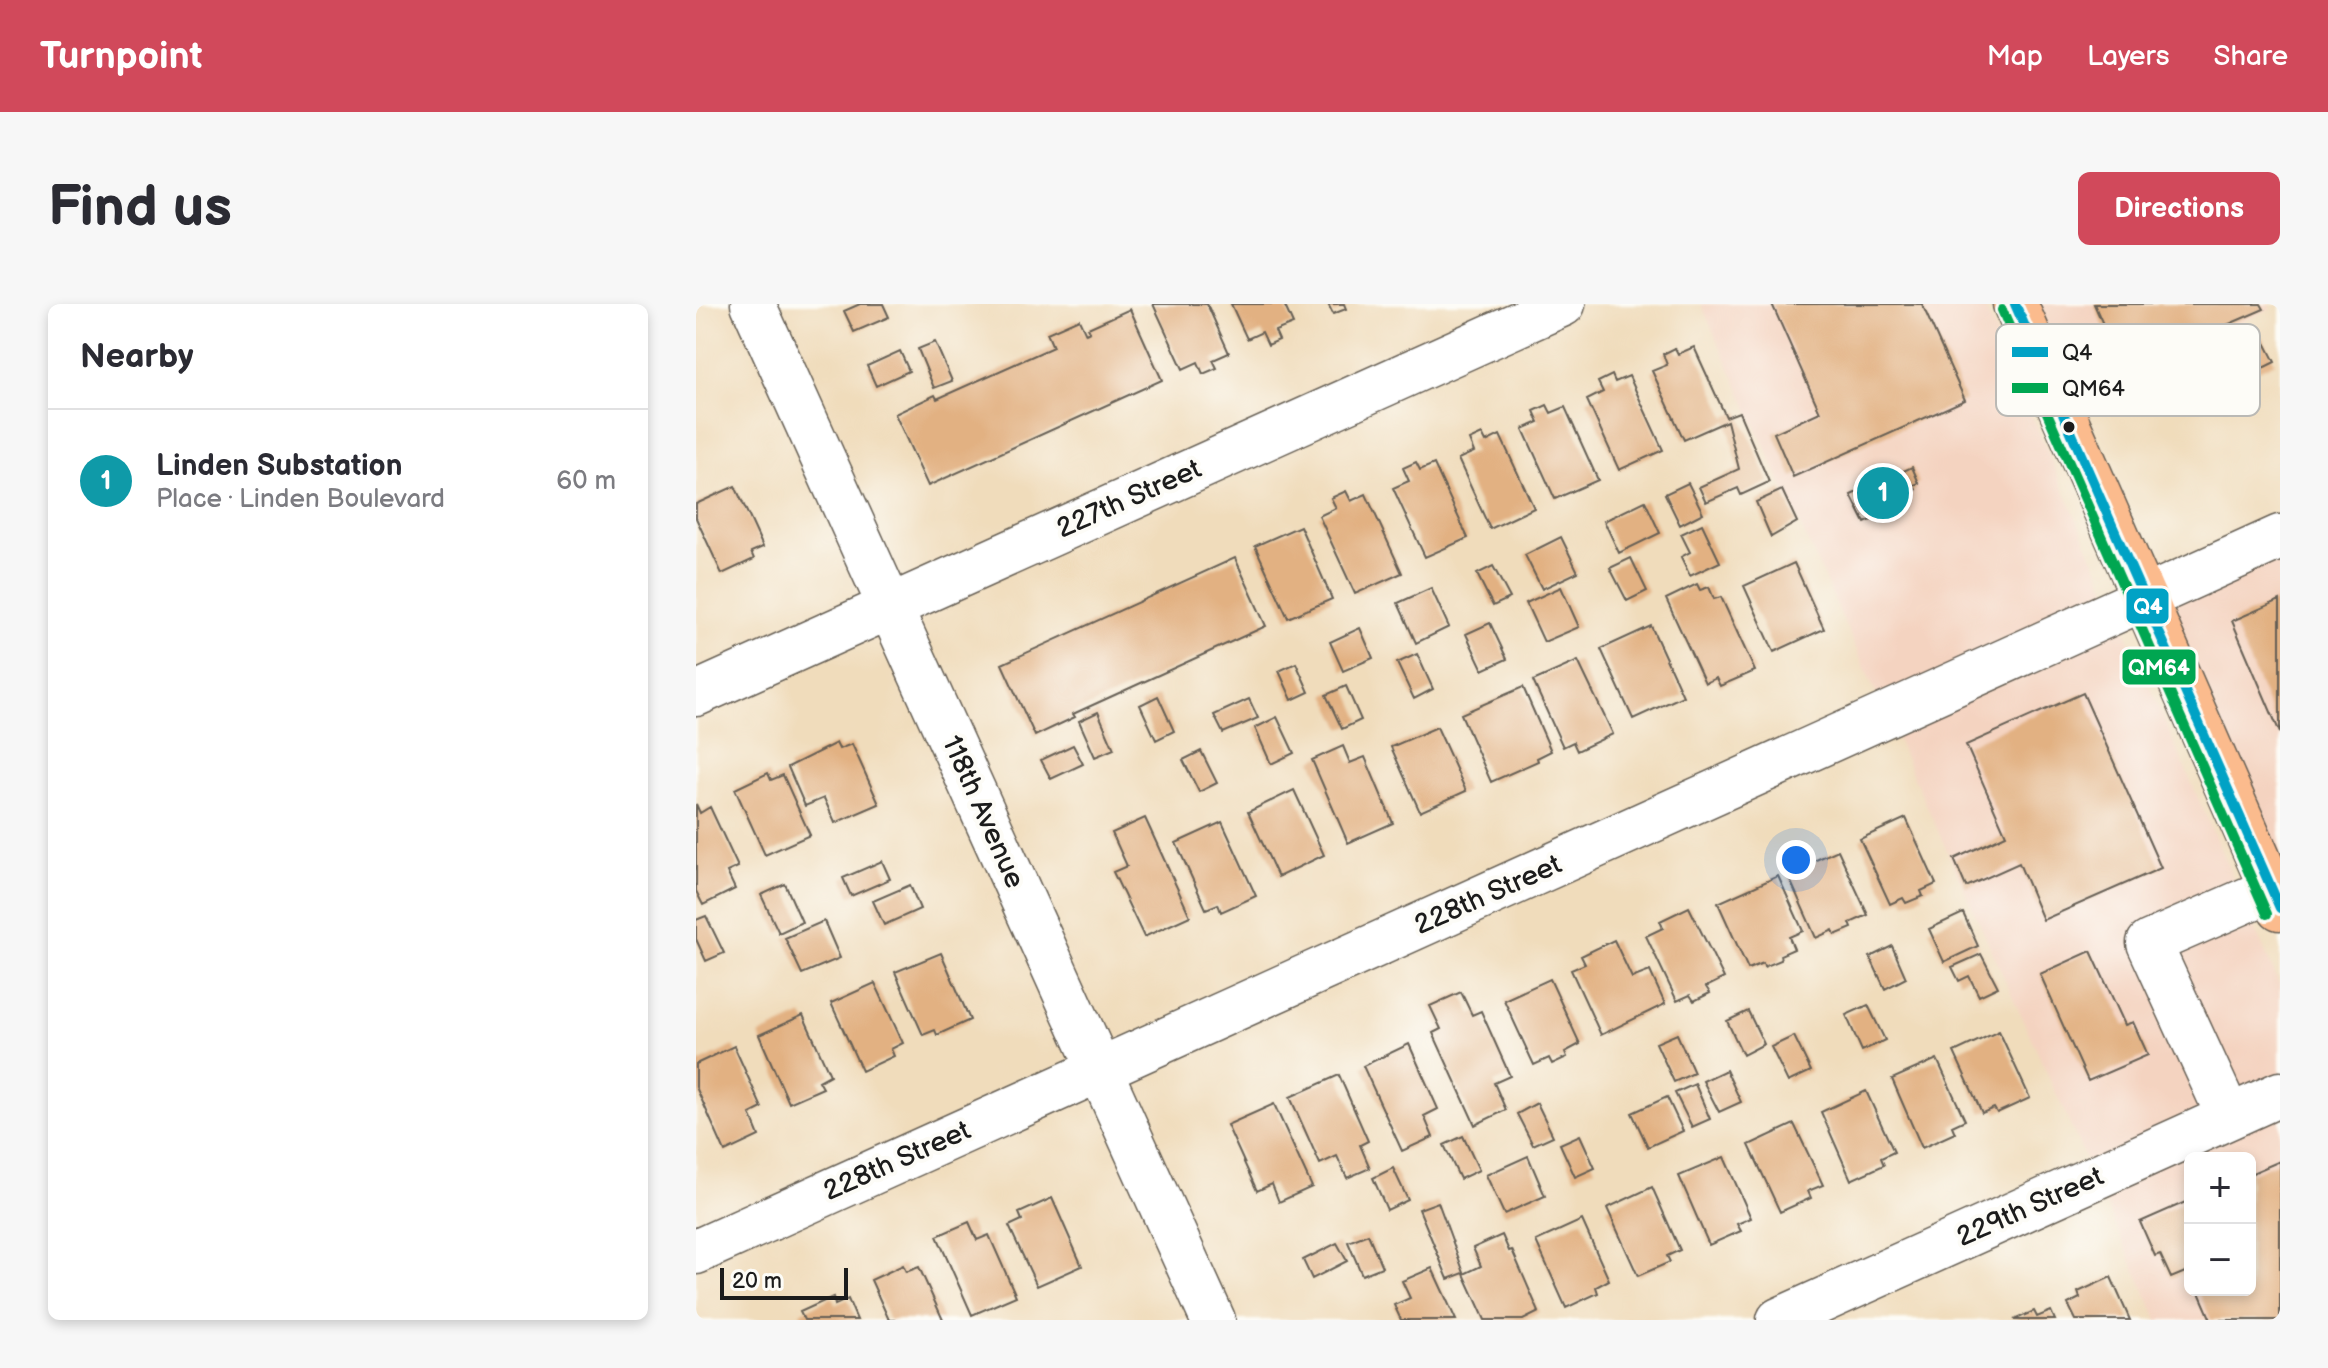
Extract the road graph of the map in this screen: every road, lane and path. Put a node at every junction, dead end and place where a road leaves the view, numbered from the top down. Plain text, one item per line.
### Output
1 (753, 304) edge
2 (1563, 304) edge
3 (2015, 304) edge
4 (2024, 324) edge
5 (2065, 416) edge
6 (2280, 537) edge
7 (2145, 598) junction
8 (890, 606) junction
9 (696, 694) edge
10 (2276, 899) edge
11 (1100, 1069) junction
12 (2280, 1094) edge
13 (2229, 1117) junction
14 (696, 1252) edge
15 (1213, 1320) edge
16 (1779, 1320) edge

1 - 8 street, 118th Avenue
2 - 8 street, 227th Street
3 - 4 main road
5 - 7 main road
6 - 7 street, 228th Street
7 - 10 main road
7 - 11 street, 228th Street
8 - 9 street, 227th Street
8 - 11 street, 118th Avenue
10 - 13 street
11 - 14 street, 228th Street
11 - 15 street, 118th Avenue
12 - 13 street, 229th Street
13 - 16 street, 229th Street

